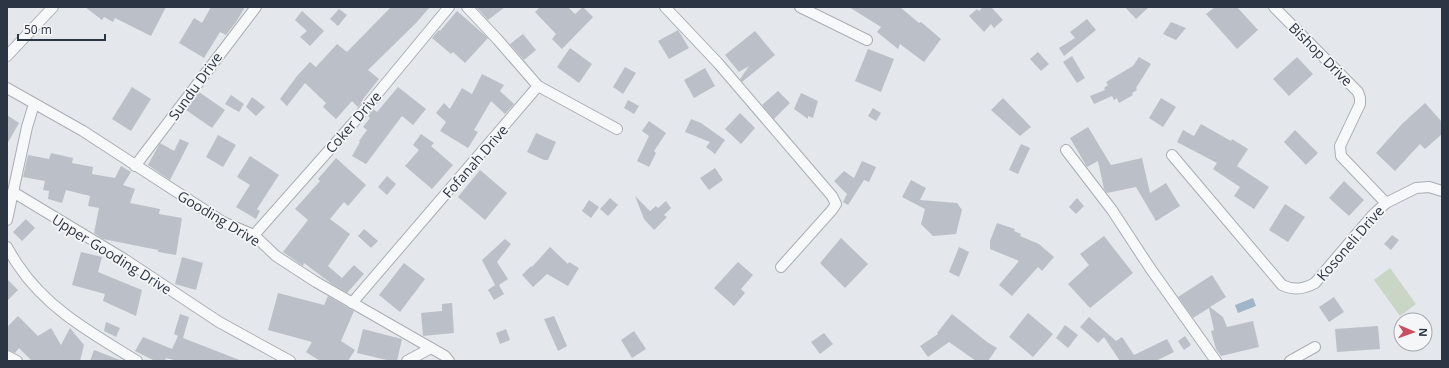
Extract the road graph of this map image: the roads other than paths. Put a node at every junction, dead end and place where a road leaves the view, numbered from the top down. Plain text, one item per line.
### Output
1 (53, 7) edge
2 (256, 7) edge
3 (449, 7) edge
4 (467, 7) edge
5 (665, 7) edge
6 (800, 7) edge
7 (1274, 7) edge
8 (866, 40) dead end
9 (7, 56) edge
10 (538, 86) junction
11 (7, 88) edge
12 (34, 104) junction
13 (617, 129) dead end
14 (1066, 150) dead end
15 (1172, 155) dead end
16 (135, 166) junction
17 (1442, 191) edge
18 (14, 192) junction
19 (1386, 203) junction
20 (7, 220) edge
21 (254, 235) junction
22 (7, 247) edge
23 (781, 267) dead end
24 (352, 303) junction
25 (1315, 347) dead end
26 (431, 348) junction
27 (7, 356) edge
28 (16, 361) edge
29 (137, 361) edge
30 (290, 361) edge
31 (407, 361) edge
32 (449, 361) edge
33 (1216, 361) edge
34 (1290, 361) edge

1 - 9 street
2 - 16 street, Sundu Drive
3 - 21 street, Coker Drive
4 - 10 street
5 - 23 street
6 - 8 street
7 - 19 street, Bishop Drive
10 - 13 street
10 - 24 street, Fofanah Drive
11 - 12 street, Gooding Drive
12 - 16 street, Gooding Drive
12 - 18 street
14 - 33 street
15 - 19 street, Kosoneli Drive
16 - 21 street, Gooding Drive
17 - 19 street, Kosoneli Drive
18 - 20 street
18 - 30 street, Upper Gooding Drive
21 - 24 street, Gooding Drive
22 - 29 street
24 - 26 street, Gooding Drive
25 - 34 street
26 - 31 street
26 - 32 street, Gooding Drive
27 - 28 street

